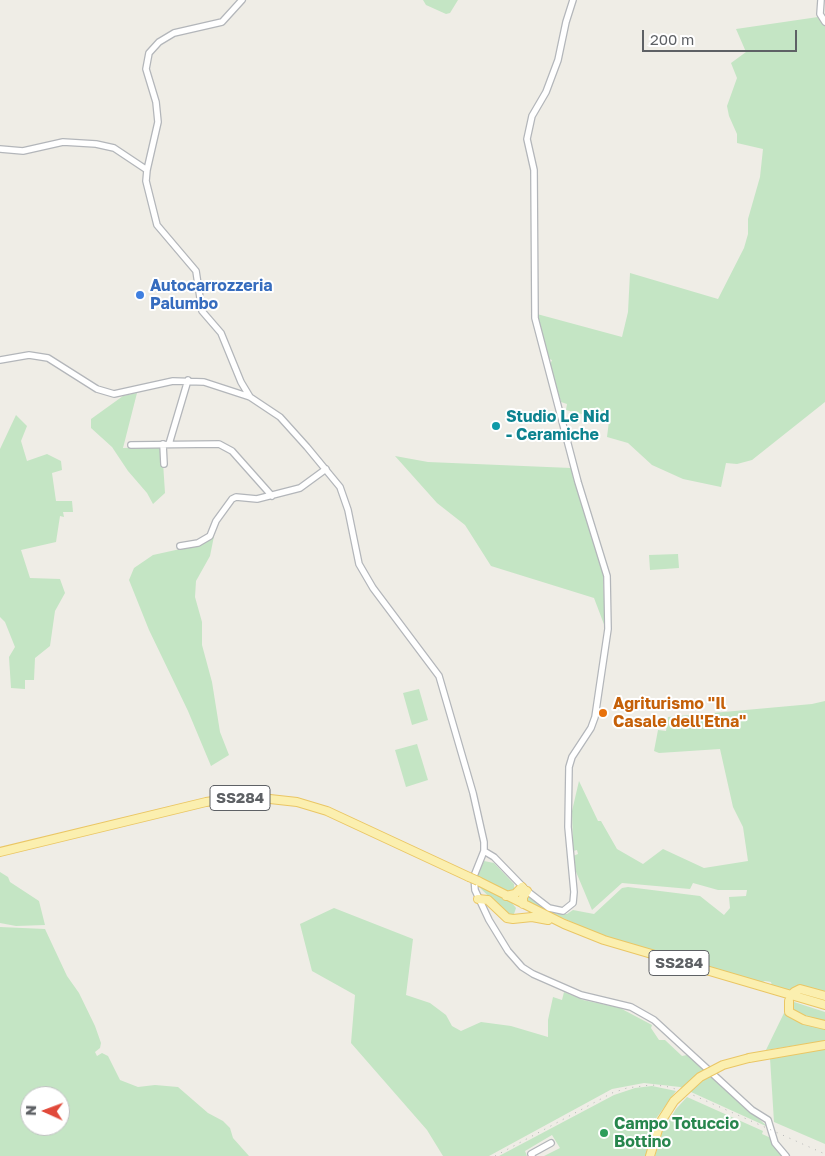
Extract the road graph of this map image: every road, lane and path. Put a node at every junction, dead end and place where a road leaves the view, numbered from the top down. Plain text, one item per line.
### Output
1 (242, 0) edge
2 (573, 0) edge
3 (821, 0) edge
4 (825, 22) edge
5 (0, 149) edge
6 (147, 170) junction
7 (0, 360) edge
8 (188, 380) junction
9 (250, 397) junction
10 (166, 444) junction
11 (132, 445) dead end
12 (164, 464) dead end
13 (326, 469) junction
14 (272, 496) junction
15 (180, 546) dead end
16 (484, 851) junction
17 (0, 852) edge
18 (525, 889) junction
19 (506, 896) junction
20 (478, 899) junction
21 (519, 902) junction
22 (507, 918) junction
23 (564, 924) junction
24 (825, 996) edge
25 (793, 997) junction
26 (825, 1007) edge
27 (825, 1025) edge
28 (825, 1045) edge
29 (551, 1143) dead end
30 (532, 1156) edge
31 (650, 1156) edge
32 (786, 1156) edge

1 - 6 street
2 - 18 street
3 - 4 street
5 - 6 street
6 - 9 street
7 - 8 street
8 - 9 street
8 - 10 street
9 - 13 street
10 - 11 street
10 - 12 street
10 - 14 street
13 - 14 street
13 - 16 street
14 - 15 street
16 - 18 street
16 - 20 street
17 - 19 main road, SS284, bridge
18 - 19 main road
18 - 21 main road
19 - 21 main road, SS284
20 - 22 main road
20 - 32 street
21 - 22 main road
21 - 23 main road, SS284
22 - 23 main road
23 - 25 main road, SS284
24 - 25 main road
25 - 26 main road
25 - 27 main road
28 - 31 main road, bridge
29 - 30 street

